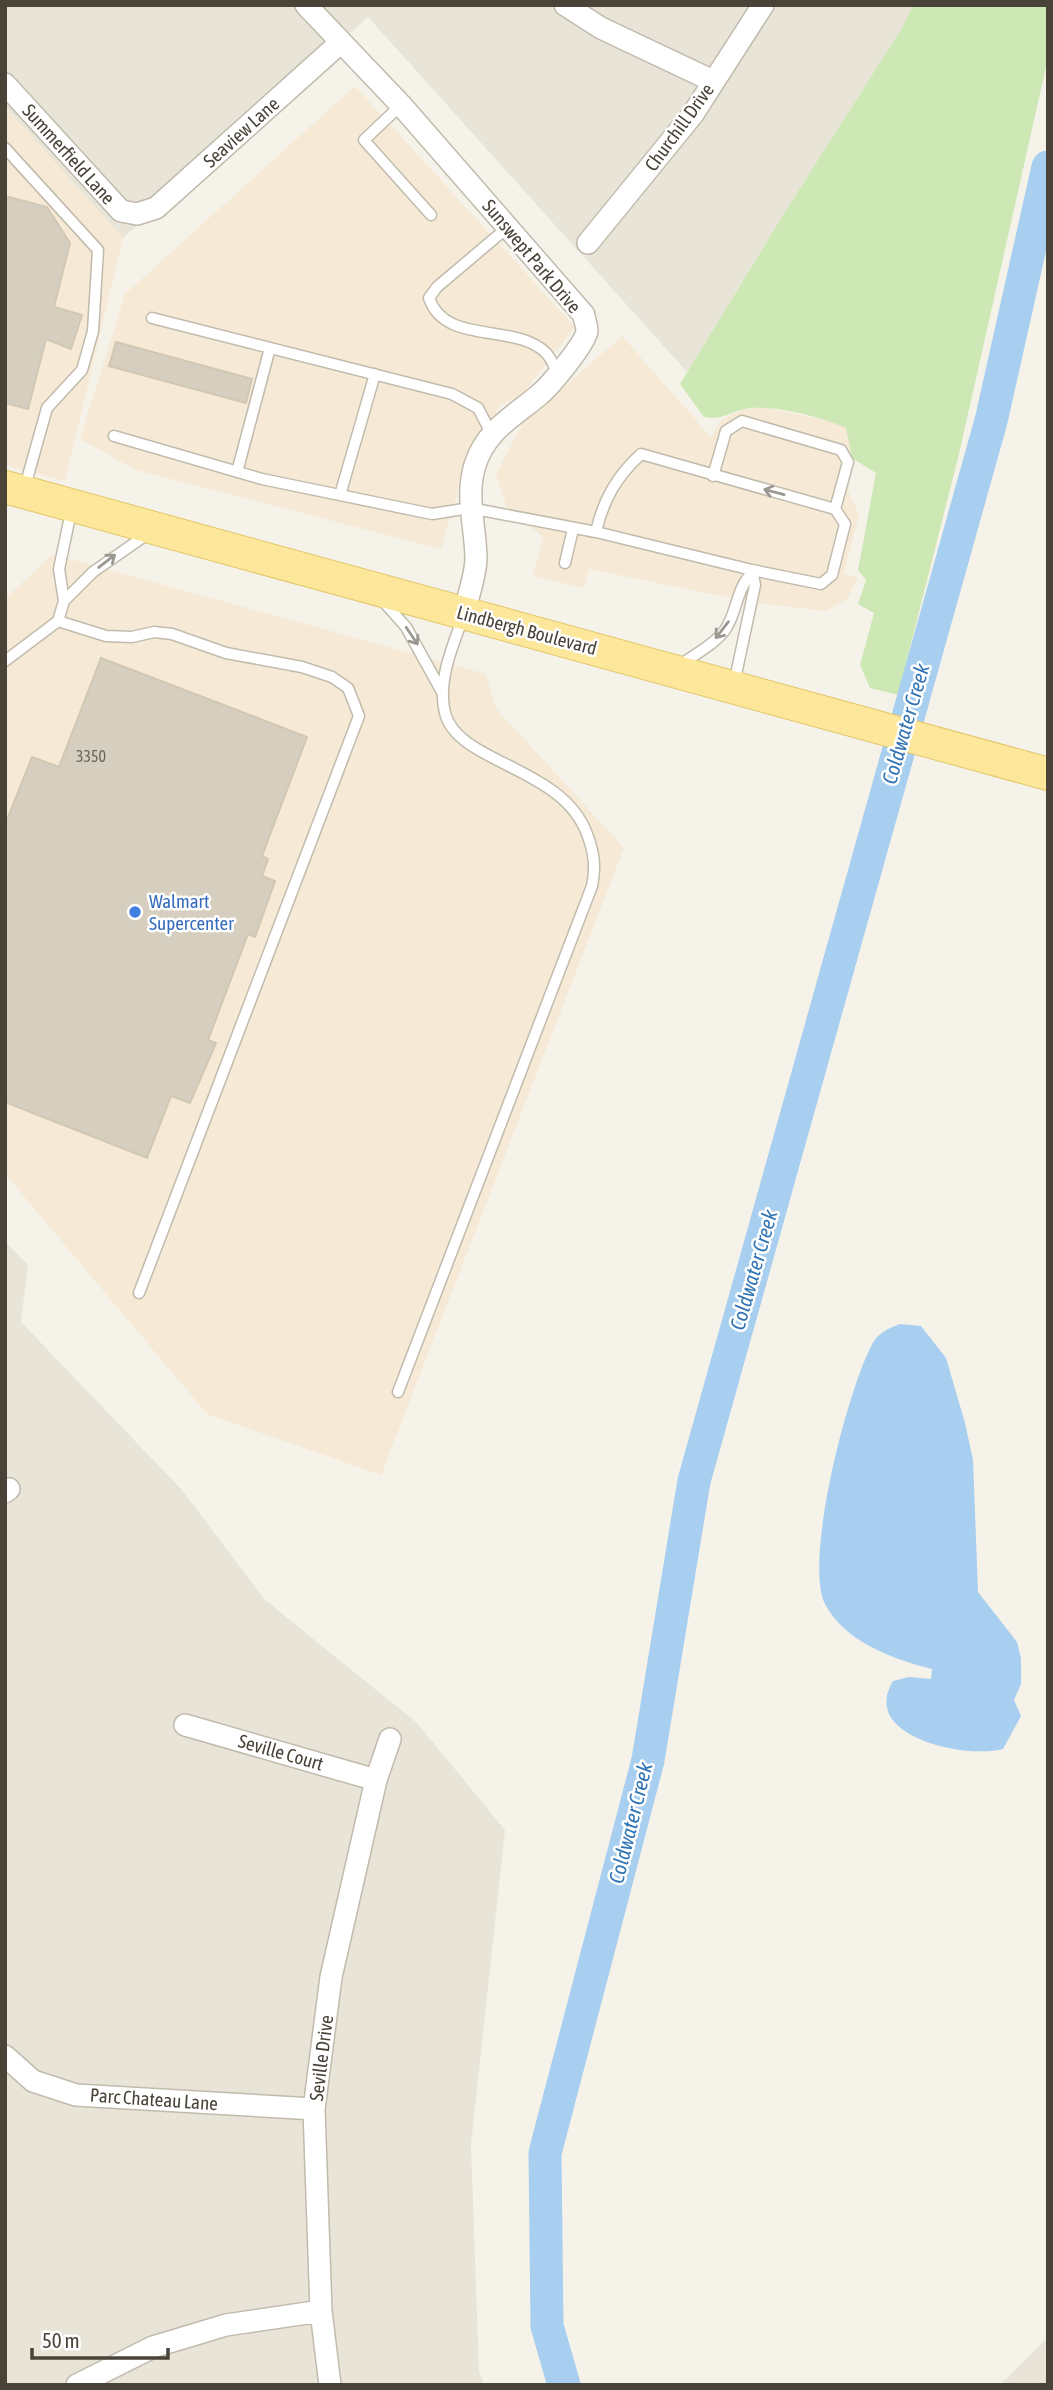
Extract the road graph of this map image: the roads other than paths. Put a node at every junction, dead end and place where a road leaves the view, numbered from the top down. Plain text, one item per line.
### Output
1 (306, 5) edge
2 (565, 5) edge
3 (763, 5) edge
4 (340, 43) junction
5 (713, 81) junction
6 (5, 84) edge
7 (401, 105) junction
8 (5, 148) edge
9 (137, 214) joint
10 (431, 215) dead end
11 (508, 227) junction
12 (588, 243) dead end
13 (152, 318) dead end
14 (270, 348) junction
15 (557, 372) junction
16 (375, 374) junction
17 (491, 433) junction
18 (114, 436) dead end
19 (237, 472) junction
20 (713, 476) junction
21 (14, 490) edge
22 (340, 495) junction
23 (73, 506) junction
24 (470, 508) junction
25 (835, 509) junction
26 (156, 529) junction
27 (573, 529) junction
28 (596, 532) junction
29 (565, 563) dead end
30 (752, 572) junction
31 (370, 587) junction
32 (64, 601) junction
33 (464, 613) junction
34 (58, 621) junction
35 (5, 661) edge
36 (672, 670) junction
37 (733, 687) junction
38 (442, 692) junction
39 (1048, 774) edge
40 (139, 1293) dead end
41 (398, 1392) dead end
42 (185, 1725) dead end
43 (390, 1739) dead end
44 (376, 1780) junction
45 (5, 2056) edge
46 (314, 2109) junction
47 (321, 2311) junction
48 (78, 2385) edge
49 (330, 2385) edge

1 - 4 street, Sunswept Park Drive
2 - 5 street
3 - 5 street, Churchill Drive
4 - 7 street, Sunswept Park Drive
4 - 9 street, Seaview Lane
5 - 12 street, Churchill Drive
6 - 9 street, Summerfield Lane
7 - 10 lane
7 - 11 street, Sunswept Park Drive
8 - 21 lane
11 - 15 street, Sunswept Park Drive
11 - 15 lane
13 - 14 lane
14 - 16 lane
14 - 19 lane
15 - 17 street, Sunswept Park Drive
16 - 17 lane
16 - 22 lane
17 - 24 street, Sunswept Park Drive
18 - 19 lane
19 - 22 lane
25 -> 20 lane
20 - 25 lane
20 - 28 lane
21 - 23 main road, Lindbergh Boulevard
22 - 24 lane
23 - 26 main road, Lindbergh Boulevard
23 - 32 lane
24 - 27 lane
24 - 33 street, Sunswept Park Drive
25 - 30 lane
26 - 31 main road, Lindbergh Boulevard
32 -> 26 lane
27 - 28 lane
27 - 29 lane
28 - 30 lane
30 -> 36 lane
30 - 37 lane
31 - 33 main road, Lindbergh Boulevard
31 -> 38 lane
32 - 34 lane
33 - 36 main road, Lindbergh Boulevard
33 - 38 lane
34 - 35 lane
34 - 40 lane
36 - 37 main road, Lindbergh Boulevard
37 - 39 main road, Lindbergh Boulevard
38 - 41 lane
42 - 44 street, Seville Court
43 - 44 street, Seville Drive
44 - 46 street, Seville Drive
45 - 46 street, Parc Chateau Lane
46 - 47 street, Seville Drive
47 - 48 street
47 - 49 street, Seville Drive

